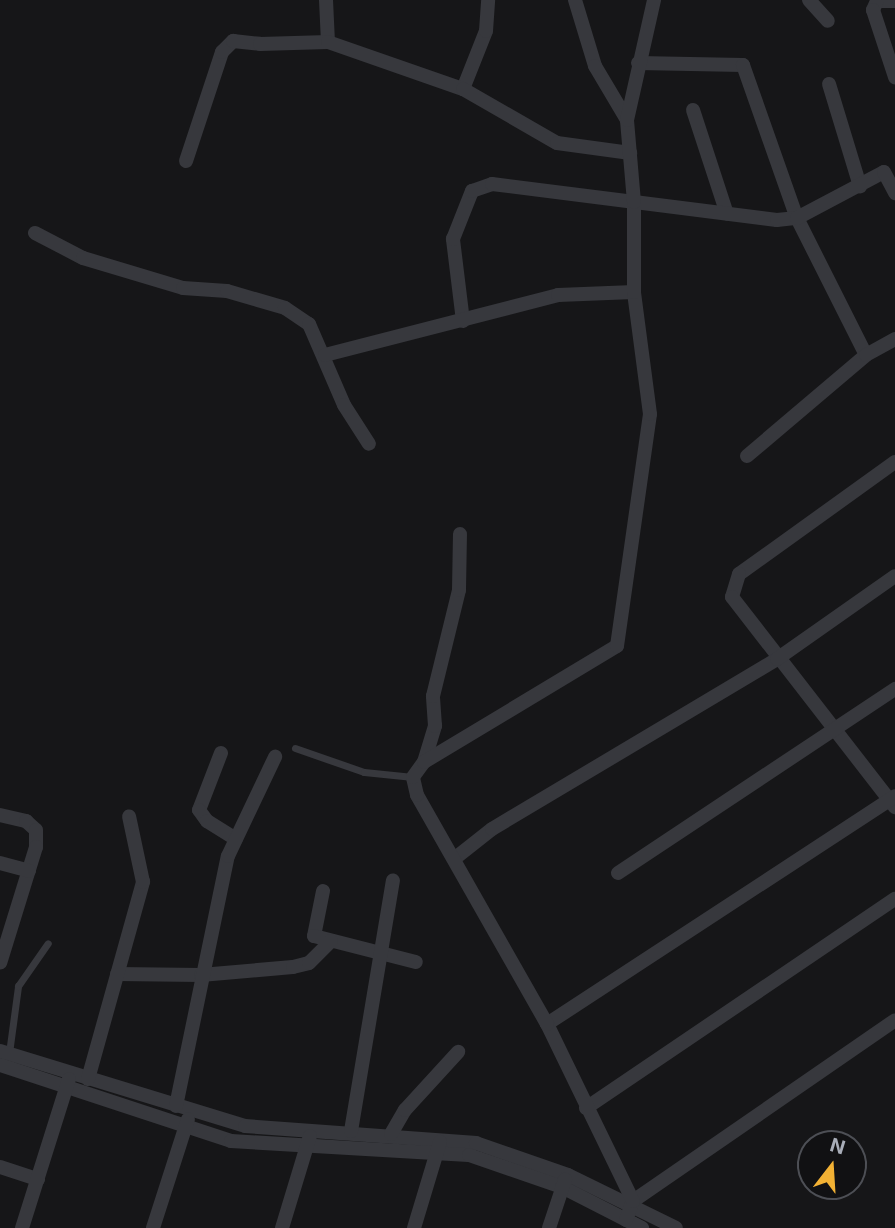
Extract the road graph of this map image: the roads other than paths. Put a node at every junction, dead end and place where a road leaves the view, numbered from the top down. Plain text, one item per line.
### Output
1 (326, 0) edge
2 (488, 0) edge
3 (575, 0) edge
4 (654, 0) edge
5 (809, 0) edge
6 (895, 1) edge
7 (828, 21) dead end
8 (328, 42) junction
9 (638, 63) junction
10 (895, 77) edge
11 (829, 84) dead end
12 (463, 89) junction
13 (693, 110) dead end
14 (627, 120) junction
15 (630, 153) junction
16 (186, 162) dead end
17 (890, 168) edge
18 (860, 186) junction
19 (895, 192) edge
20 (634, 202) junction
21 (727, 214) junction
22 (797, 218) junction
23 (35, 233) dead end
24 (634, 292) junction
25 (463, 321) junction
26 (895, 339) edge
27 (326, 355) junction
28 (866, 355) junction
29 (369, 444) dead end
30 (747, 456) dead end
31 (895, 462) edge
32 (460, 534) dead end
33 (895, 576) edge
34 (777, 659) junction
35 (895, 689) edge
36 (836, 730) junction
37 (295, 748) dead end
38 (221, 753) dead end
39 (275, 757) dead end
40 (424, 762) junction
41 (413, 777) junction
42 (893, 801) edge
43 (0, 815) edge
44 (129, 816) dead end
45 (236, 839) junction
46 (454, 859) junction
47 (0, 863) edge
48 (29, 872) junction
49 (618, 873) dead end
50 (393, 880) dead end
51 (323, 891) dead end
52 (895, 899) edge
53 (331, 941) junction
54 (48, 943) dead end
55 (378, 952) junction
56 (416, 962) dead end
57 (0, 963) edge
58 (117, 974) junction
59 (201, 975) junction
60 (895, 1020) edge
61 (547, 1024) junction
62 (458, 1052) dead end
63 (3, 1057) edge
64 (88, 1079) junction
65 (69, 1080) junction
66 (176, 1106) junction
67 (586, 1108) junction
68 (191, 1111) junction
69 (185, 1126) junction
70 (351, 1131) junction
71 (391, 1134) junction
72 (310, 1137) junction
73 (439, 1145) junction
74 (0, 1167) edge
75 (37, 1180) junction
76 (565, 1181) junction
77 (630, 1209) junction
78 (22, 1228) edge
79 (152, 1228) edge
80 (282, 1228) edge
81 (414, 1228) edge
82 (549, 1228) edge
83 (642, 1228) edge
84 (676, 1228) edge

1 - 8 street
2 - 12 street
3 - 14 street
4 - 9 street
5 - 7 street
6 - 10 street
8 - 12 street
8 - 16 street
9 - 14 street
9 - 22 street
11 - 18 street
12 - 15 street
13 - 21 street
14 - 15 street
15 - 20 street
17 - 18 street
17 - 19 street
18 - 22 street
20 - 21 street
20 - 24 street
20 - 25 street
21 - 22 street
22 - 28 street
23 - 27 street
24 - 25 street
24 - 40 street
25 - 27 street
26 - 28 street
27 - 29 street
28 - 30 street
31 - 34 street
32 - 40 street
33 - 34 street
34 - 36 street
34 - 46 street
35 - 36 street
36 - 42 street
36 - 49 street
37 - 41 lane
38 - 45 street
39 - 45 street
40 - 41 street
41 - 46 street
42 - 61 street
43 - 48 street
44 - 58 street
45 - 59 street
46 - 61 street
47 - 48 street
48 - 57 street
50 - 55 street
51 - 53 street
52 - 67 street
53 - 55 street
53 - 59 street
54 - 63 lane
55 - 56 street
55 - 70 street
58 - 59 street
58 - 64 street
59 - 66 street
60 - 77 street
61 - 67 street
62 - 71 street
63 - 65 street
64 - 65 street
64 - 66 street
65 - 69 street
65 - 75 street
66 - 68 street
67 - 77 street
68 - 69 street
68 - 72 street
69 - 72 street
69 - 79 street
70 - 71 street
70 - 72 street
71 - 73 street
72 - 73 street
72 - 80 street
73 - 76 street
73 - 81 street
74 - 75 street
75 - 78 street
76 - 77 street
76 - 82 street
77 - 83 street
77 - 84 street

